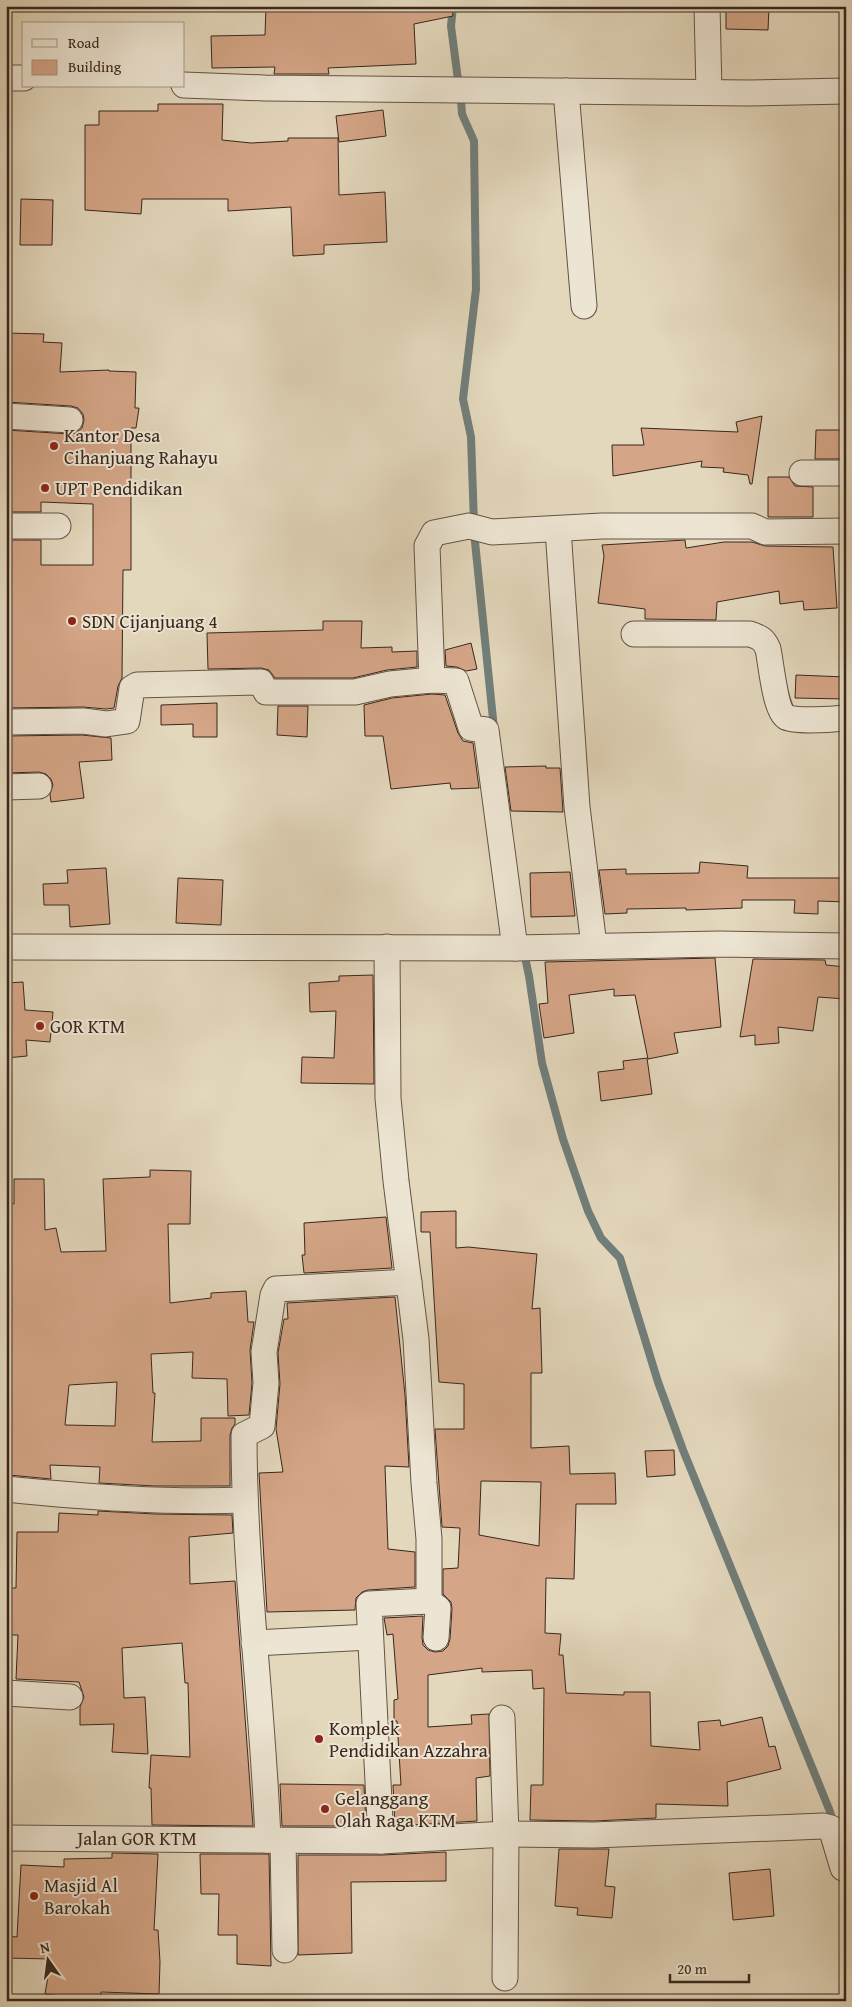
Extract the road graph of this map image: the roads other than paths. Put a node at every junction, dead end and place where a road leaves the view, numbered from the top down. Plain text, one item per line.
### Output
1 (708, 6) edge
2 (6, 78) edge
3 (22, 78) edge
4 (185, 84) edge
5 (566, 91) junction
6 (846, 91) edge
7 (709, 92) junction
8 (584, 306) dead end
9 (6, 416) edge
10 (70, 420) dead end
11 (802, 472) dead end
12 (846, 473) edge
13 (6, 526) edge
14 (58, 526) dead end
15 (558, 529) junction
16 (846, 531) edge
17 (634, 634) dead end
18 (432, 680) junction
19 (846, 718) edge
20 (6, 722) edge
21 (39, 786) dead end
22 (6, 787) edge
23 (594, 946) junction
24 (846, 946) edge
25 (6, 947) edge
26 (387, 947) junction
27 (515, 948) junction
28 (409, 1282) junction
29 (6, 1489) edge
30 (245, 1500) junction
31 (430, 1601) junction
32 (370, 1637) junction
33 (436, 1638) dead end
34 (254, 1643) junction
35 (6, 1693) edge
36 (70, 1697) dead end
37 (502, 1718) dead end
38 (506, 1834) junction
39 (6, 1838) edge
40 (275, 1840) junction
41 (381, 1841) junction
42 (843, 1868) dead end
43 (285, 1950) dead end
44 (505, 1978) dead end

1 - 7 street
2 - 3 street
4 - 5 street
5 - 7 street
5 - 8 street
6 - 7 street
9 - 10 street
11 - 12 street
13 - 14 street
15 - 16 street
15 - 18 street
15 - 23 street
17 - 19 street
18 - 20 street
18 - 27 street
21 - 22 street
23 - 24 street
23 - 27 street
25 - 26 street
26 - 27 street
26 - 28 street
28 - 30 street
28 - 31 street
29 - 30 street
30 - 34 street
31 - 32 street
31 - 33 street
32 - 34 street
32 - 41 street
34 - 40 street
35 - 36 street
37 - 38 street
38 - 41 street, Jalan GOR KTM
38 - 42 street, Jalan GOR KTM
38 - 44 street
39 - 40 street, Jalan GOR KTM
40 - 41 street, Jalan GOR KTM
40 - 43 street

